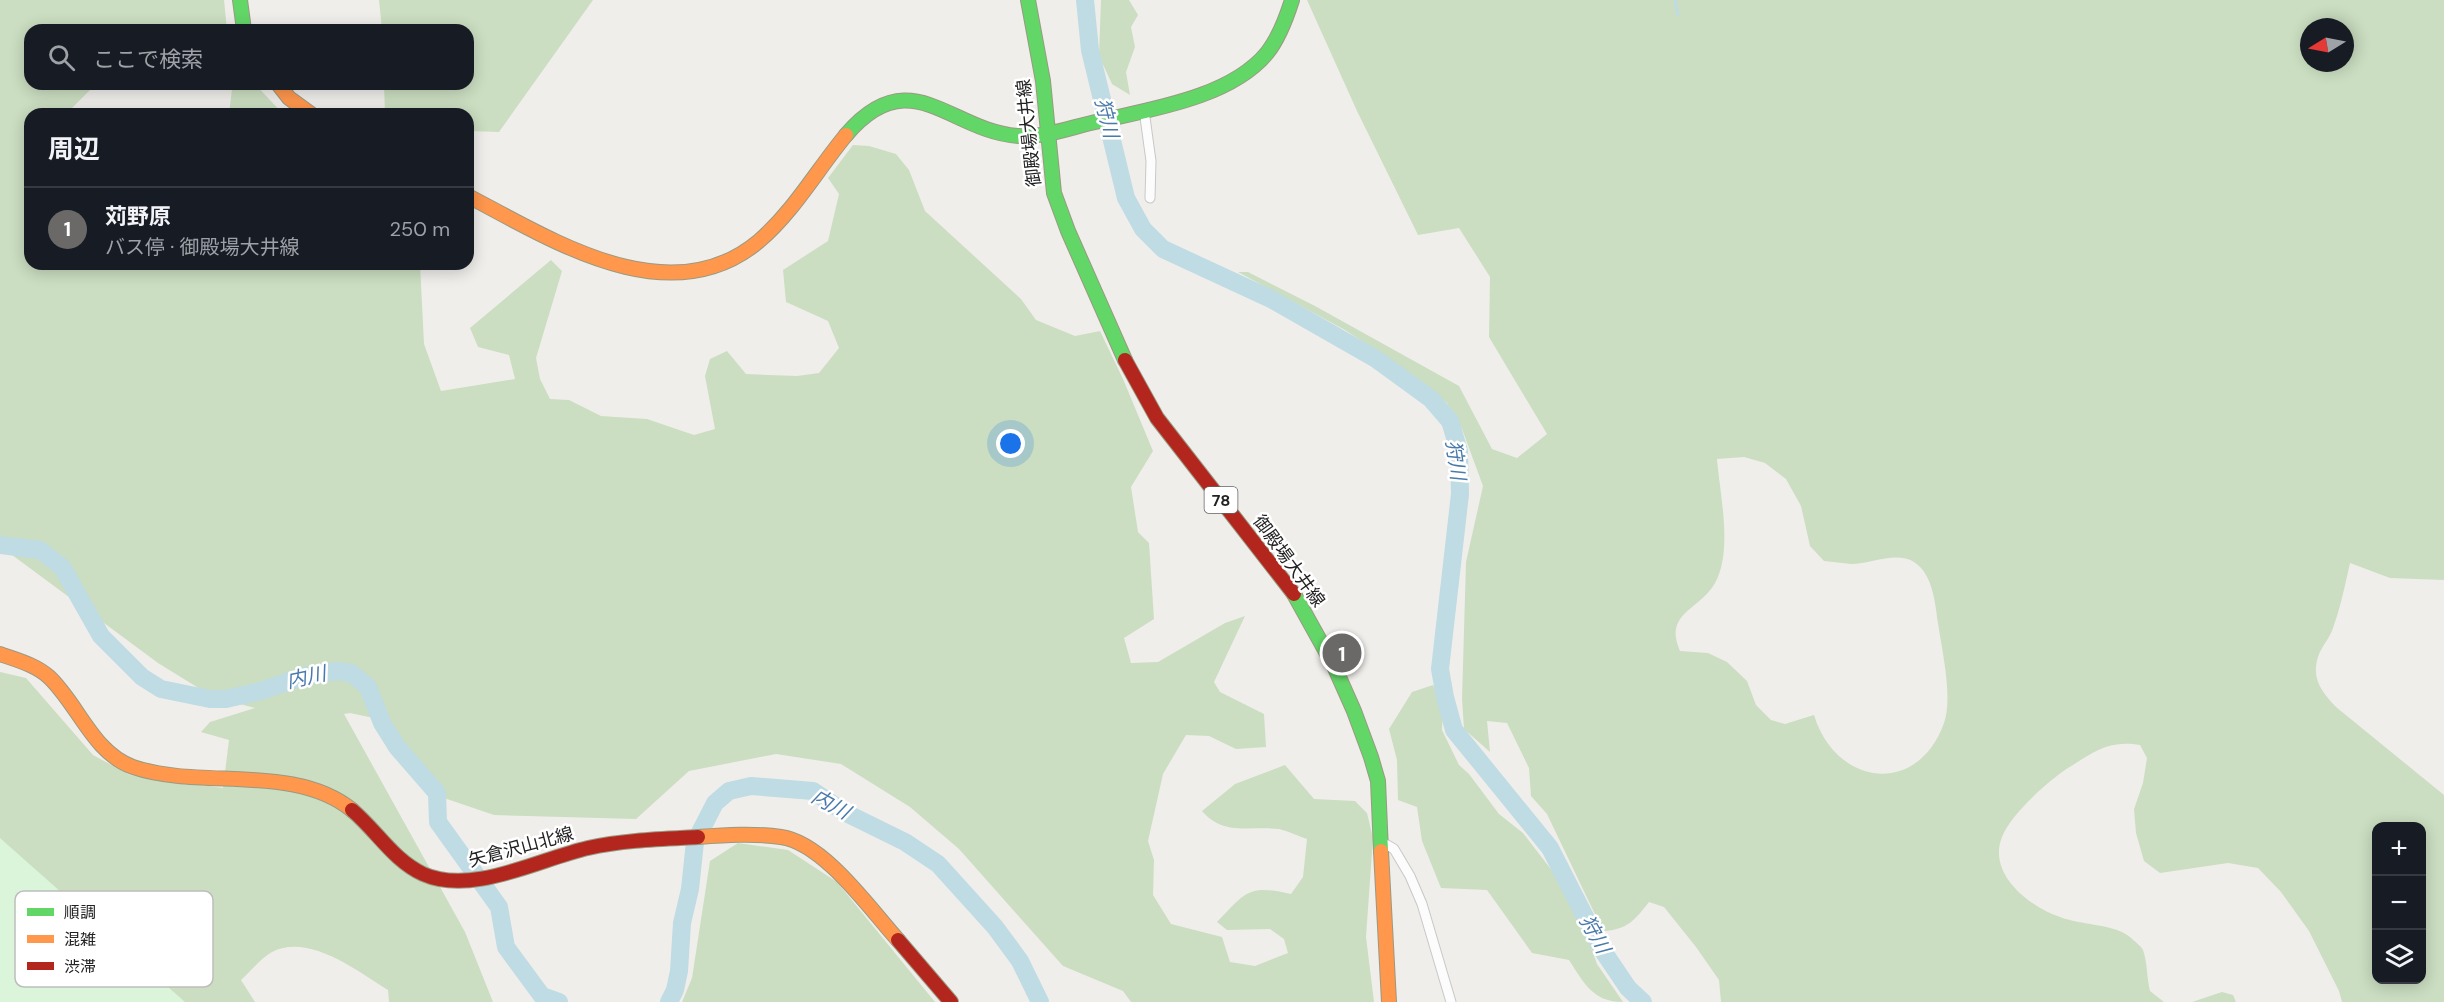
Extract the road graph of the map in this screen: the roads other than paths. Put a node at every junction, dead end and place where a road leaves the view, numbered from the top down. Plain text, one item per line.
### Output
1 (240, 0) edge
2 (1028, 0) edge
3 (1292, 0) edge
4 (243, 24) edge
5 (283, 90) edge
6 (303, 108) edge
7 (1137, 112) junction
8 (1047, 133) junction
9 (1150, 198) dead end
10 (474, 199) edge
11 (0, 654) edge
12 (1382, 842) junction
13 (951, 1002) edge
14 (1389, 1002) edge
15 (1452, 1002) edge

1 - 4 main road
2 - 8 main road, 御殿場大井線 / 78
3 - 7 main road
5 - 6 main road
7 - 8 main road
7 - 9 street
8 - 10 main road
8 - 12 main road, 御殿場大井線 / 78
11 - 13 main road, 矢倉沢山北線
12 - 14 main road, 御殿場大井線 / 78
12 - 15 street

